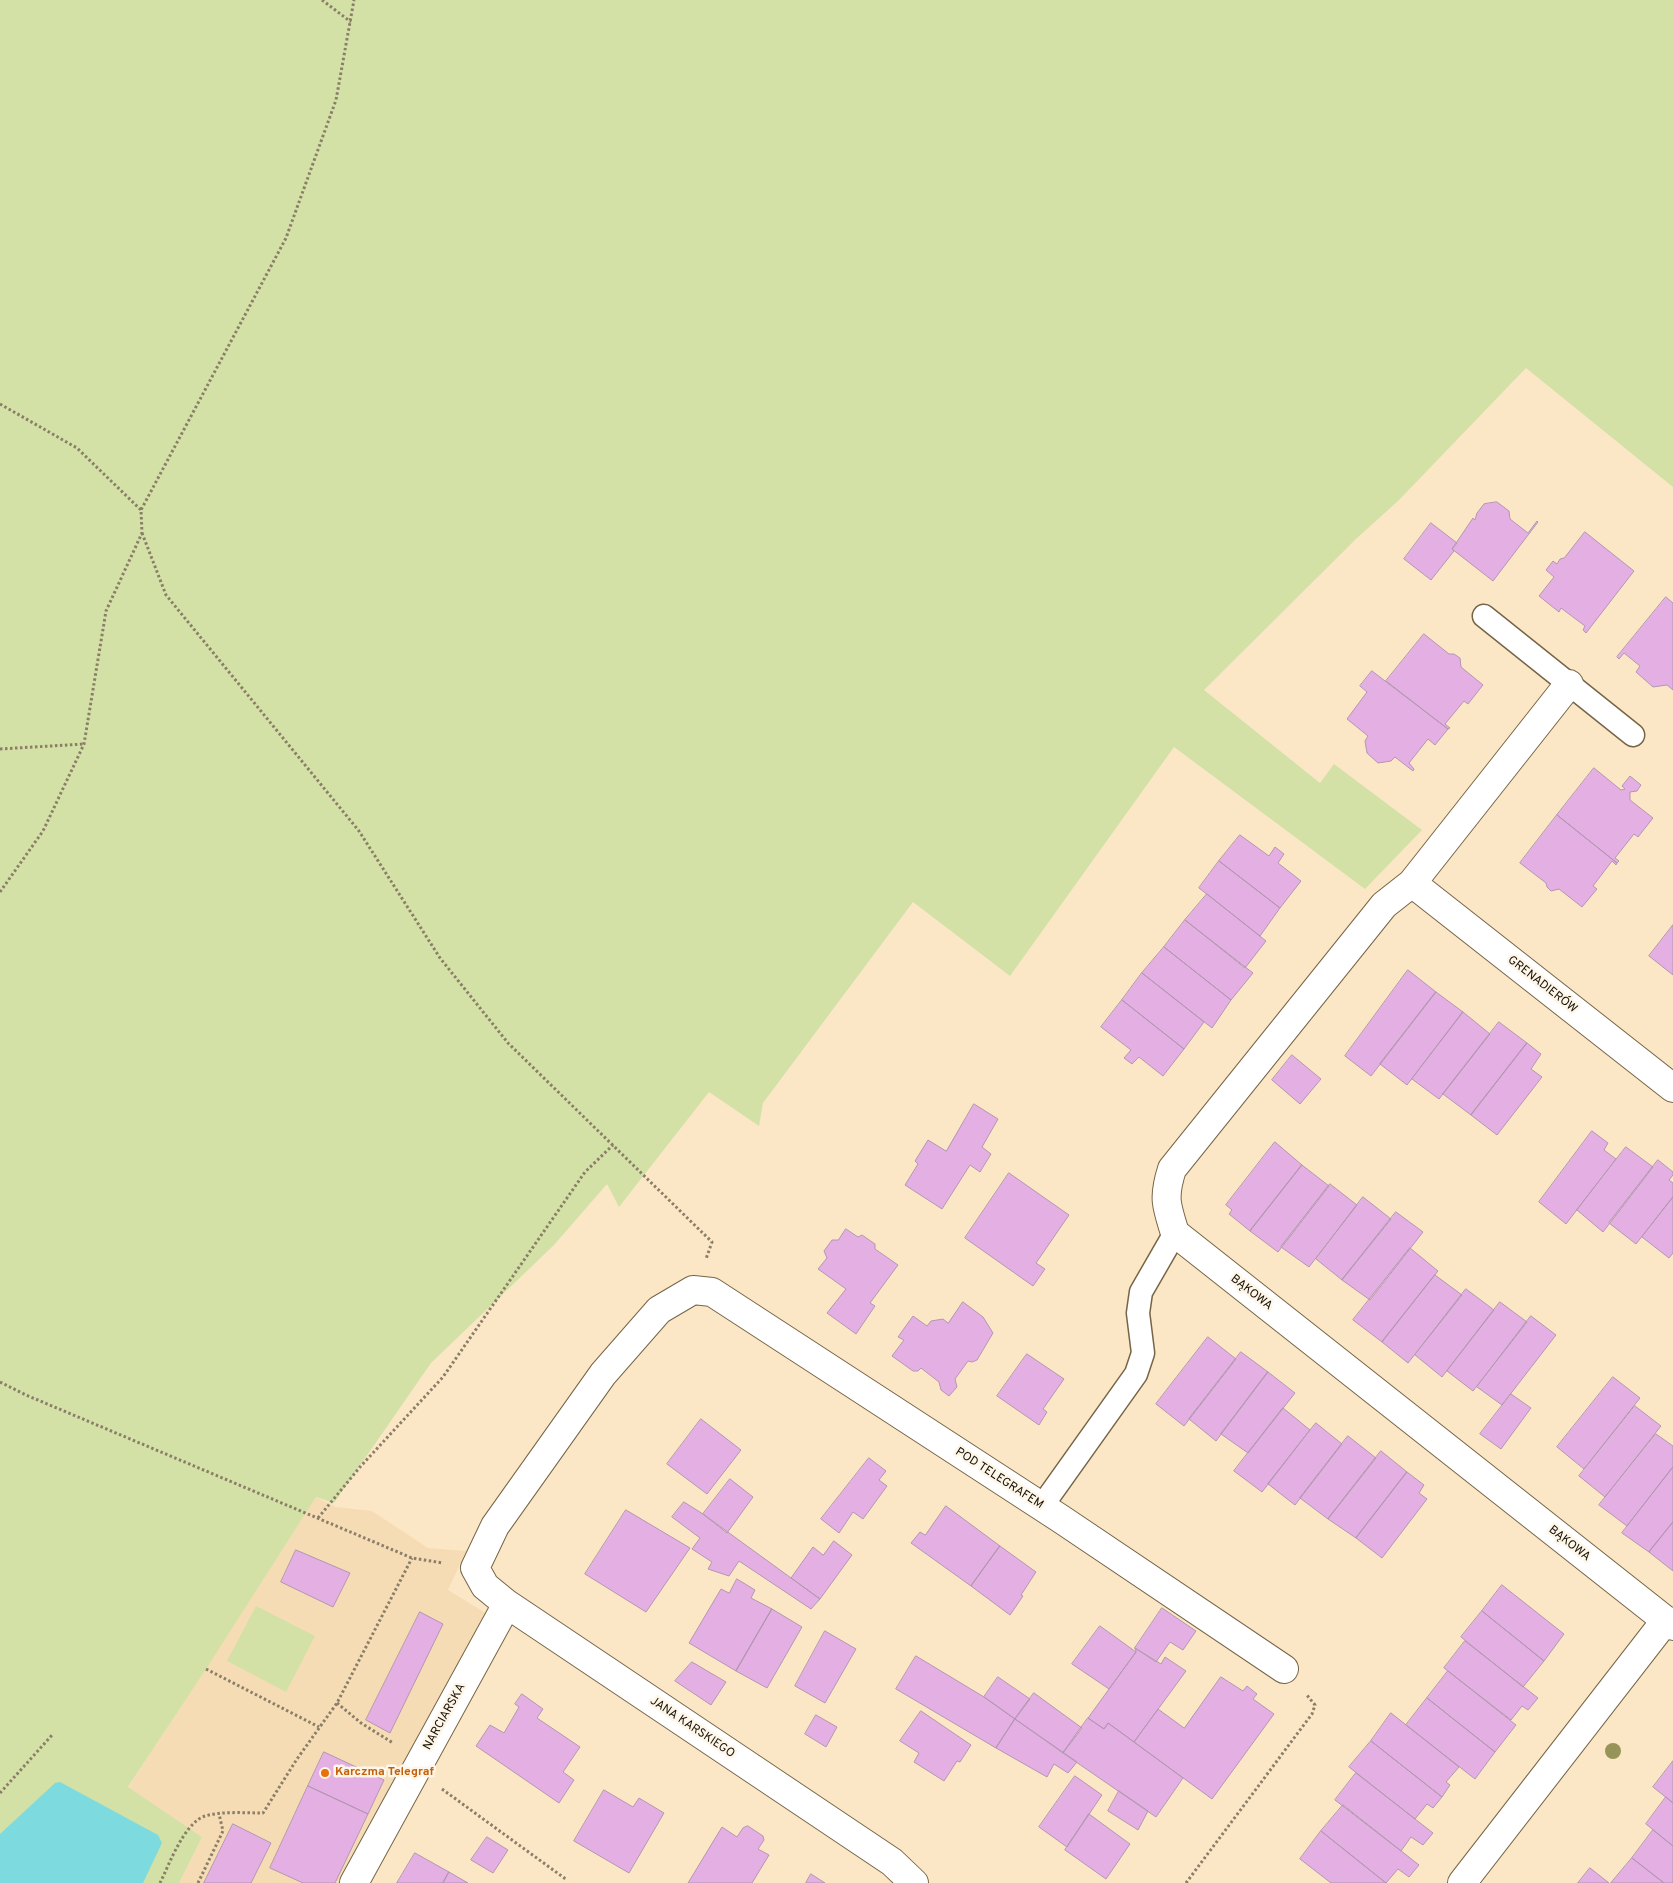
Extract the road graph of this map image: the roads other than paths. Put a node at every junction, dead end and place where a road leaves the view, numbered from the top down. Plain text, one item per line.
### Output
1 (1484, 616) dead end
2 (1569, 684) junction
3 (1633, 735) dead end
4 (1412, 882) junction
5 (1673, 1088) edge
6 (1175, 1233) junction
7 (1042, 1506) junction
8 (474, 1568) joint
9 (507, 1604) junction
10 (1670, 1623) edge
11 (1284, 1669) road end
12 (354, 1883) edge
13 (914, 1883) edge
14 (1462, 1883) edge

1 - 2 lane
2 - 3 lane
2 - 4 street
4 - 5 street, GRENADIERÓW
4 - 6 street
6 - 7 lane
6 - 10 street, BĄKOWA
7 - 8 street, POD TELEGRAFEM
7 - 11 street, POD TELEGRAFEM
8 - 9 street, JANA KARSKIEGO
9 - 12 street, NARCIARSKA
9 - 13 street, JANA KARSKIEGO
10 - 14 street

